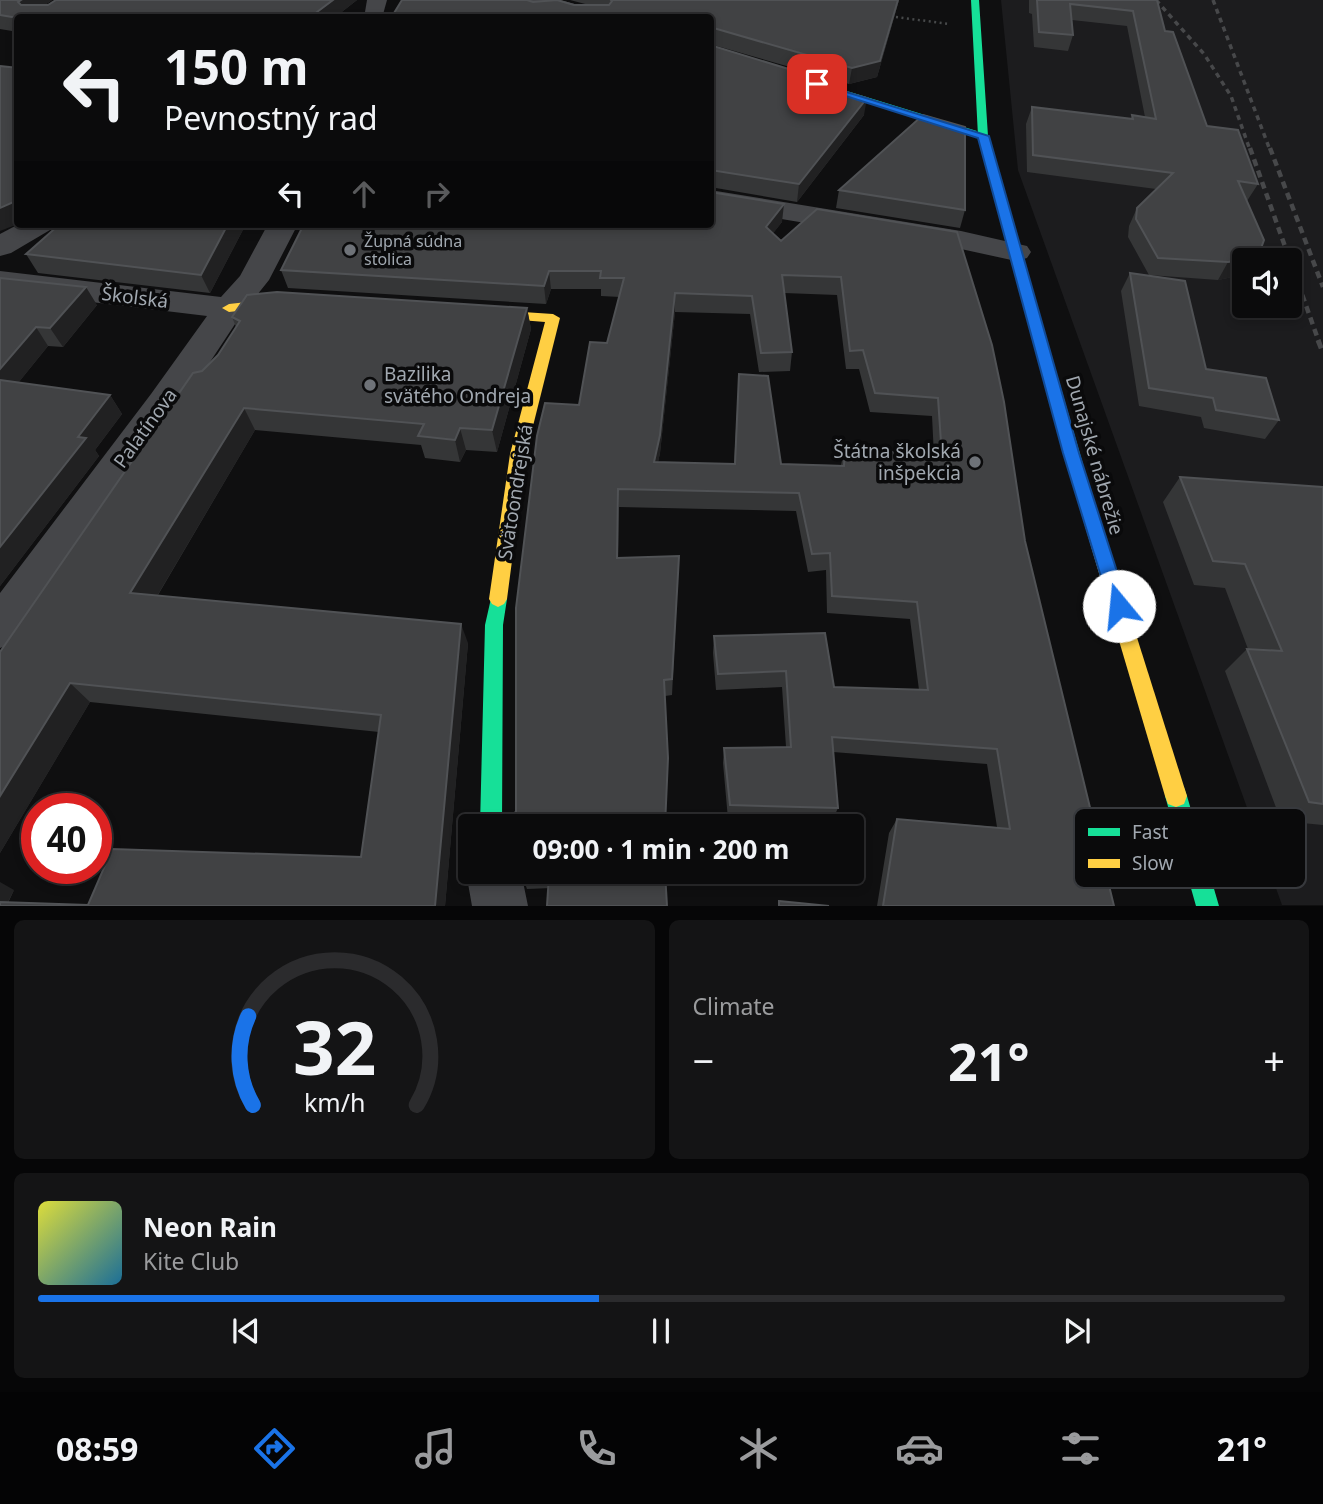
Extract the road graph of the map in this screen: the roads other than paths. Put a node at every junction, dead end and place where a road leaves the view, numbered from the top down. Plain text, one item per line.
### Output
1 (537, 0) edge
2 (975, 0) edge
3 (588, 14) edge
4 (804, 80) edge
5 (983, 136) junction
6 (714, 199) edge
7 (33, 228) edge
8 (281, 228) edge
9 (0, 247) edge
10 (1016, 252) junction
11 (1, 282) edge
12 (313, 302) edge
13 (229, 308) junction
14 (460, 312) edge
15 (0, 628) edge
16 (1179, 808) edge
17 (492, 814) edge
18 (497, 884) edge
19 (1203, 888) edge
20 (500, 905) edge
21 (1208, 905) edge

1 - 3 street
2 - 5 street, Dunajské nábrežie
4 - 5 street
5 - 10 street, Dunajské nábrežie
6 - 10 street
7 - 9 street
8 - 13 street, Palatínova
10 - 16 street, Dunajské nábrežie
11 - 13 street, Školská
12 - 13 street
13 - 15 street, Palatínova
14 - 17 street, Svätoondrejská
18 - 20 street
19 - 21 street, Dunajské nábrežie

